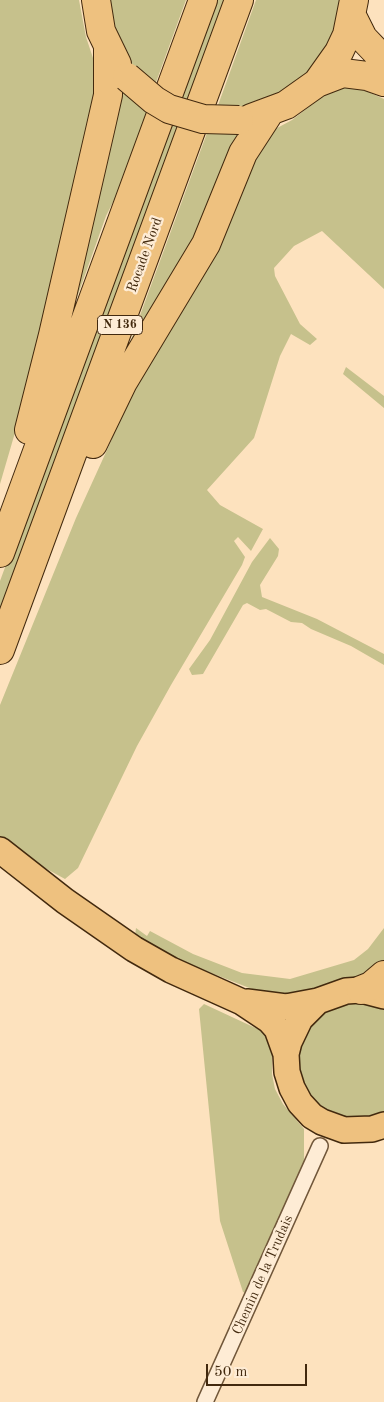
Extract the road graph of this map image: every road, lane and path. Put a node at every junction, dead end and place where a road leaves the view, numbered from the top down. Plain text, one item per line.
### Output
1 (96, 0) edge
2 (203, 0) edge
3 (239, 0) edge
4 (353, 8) edge
5 (108, 48) junction
6 (384, 60) edge
7 (317, 82) junction
8 (384, 82) edge
9 (269, 113) junction
10 (0, 523) edge
11 (0, 554) edge
12 (0, 650) edge
13 (0, 664) edge
14 (0, 850) edge
15 (384, 975) edge
16 (373, 993) edge
17 (318, 1001) junction
18 (242, 1002) junction
19 (286, 1054) junction
20 (312, 1116) junction
21 (384, 1125) edge
22 (344, 1130) junction
23 (320, 1146) junction
24 (205, 1402) edge

1 - 5 highway
2 - 11 highway, N 136
3 - 12 highway, Rocade Nord / N 136
4 - 6 highway
4 - 7 highway
5 - 9 highway, bridge
5 - 10 highway
7 - 8 highway
7 - 9 highway
9 - 13 highway
14 - 18 main road
15 - 16 highway
16 - 17 main road
17 - 18 main road
17 - 19 main road
18 - 19 main road
19 - 20 main road
20 - 22 main road
20 - 23 street
21 - 22 main road
22 - 23 street
23 - 24 street, Chemin de la Trudais

